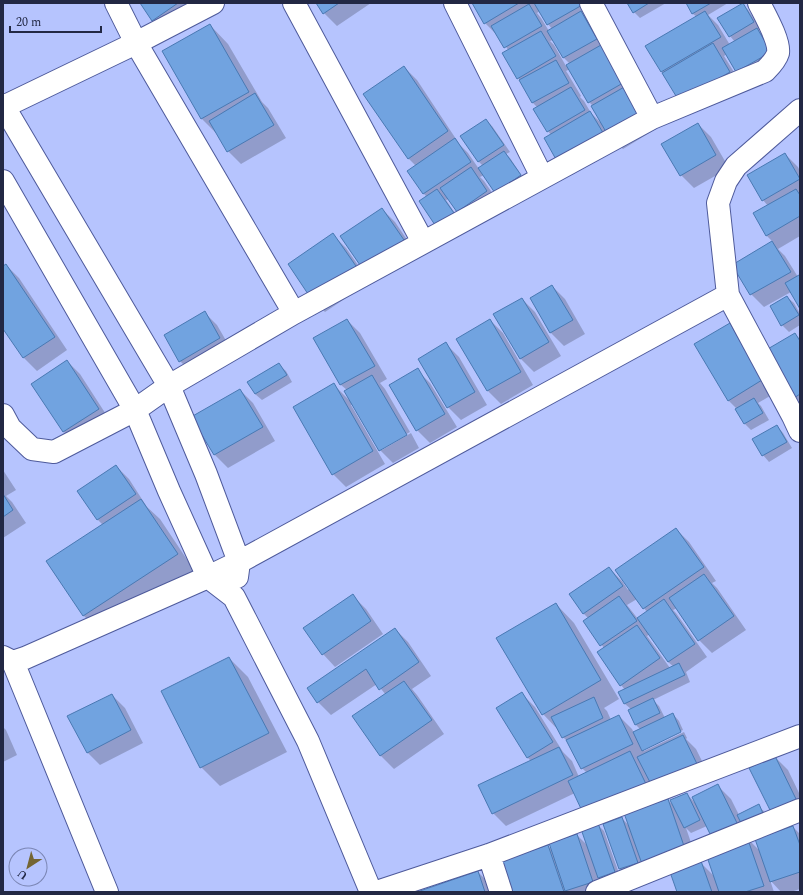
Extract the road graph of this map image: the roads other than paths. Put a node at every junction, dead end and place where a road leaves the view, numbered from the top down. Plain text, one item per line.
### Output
1 (116, 3) edge
2 (213, 3) edge
3 (294, 3) edge
4 (455, 3) edge
5 (591, 3) edge
6 (759, 3) edge
7 (136, 44) junction
8 (3, 106) edge
9 (800, 110) edge
10 (652, 118) junction
11 (542, 177) junction
12 (3, 181) edge
13 (423, 242) junction
14 (728, 295) junction
15 (294, 314) junction
16 (169, 386) junction
17 (135, 410) junction
18 (3, 415) edge
19 (800, 431) edge
20 (239, 562) junction
21 (208, 577) junction
22 (234, 597) junction
23 (8, 660) edge
24 (800, 736) edge
25 (800, 810) edge
26 (489, 855) junction
27 (108, 892) edge
28 (371, 892) edge
29 (377, 892) edge
30 (502, 892) edge
31 (597, 892) edge

1 - 7 street
2 - 7 street
3 - 13 street
4 - 11 street
5 - 10 street
6 - 10 street
7 - 8 street
7 - 15 street
8 - 16 street
9 - 14 street
10 - 11 street
11 - 13 street
12 - 17 street
13 - 15 street
14 - 19 street
14 - 20 street
15 - 16 street
16 - 17 street
16 - 20 street
17 - 18 street
17 - 21 street
20 - 21 street
20 - 22 street
21 - 22 street
21 - 23 street
22 - 28 street
23 - 27 street
24 - 26 street
25 - 31 street
26 - 29 street
26 - 30 street

